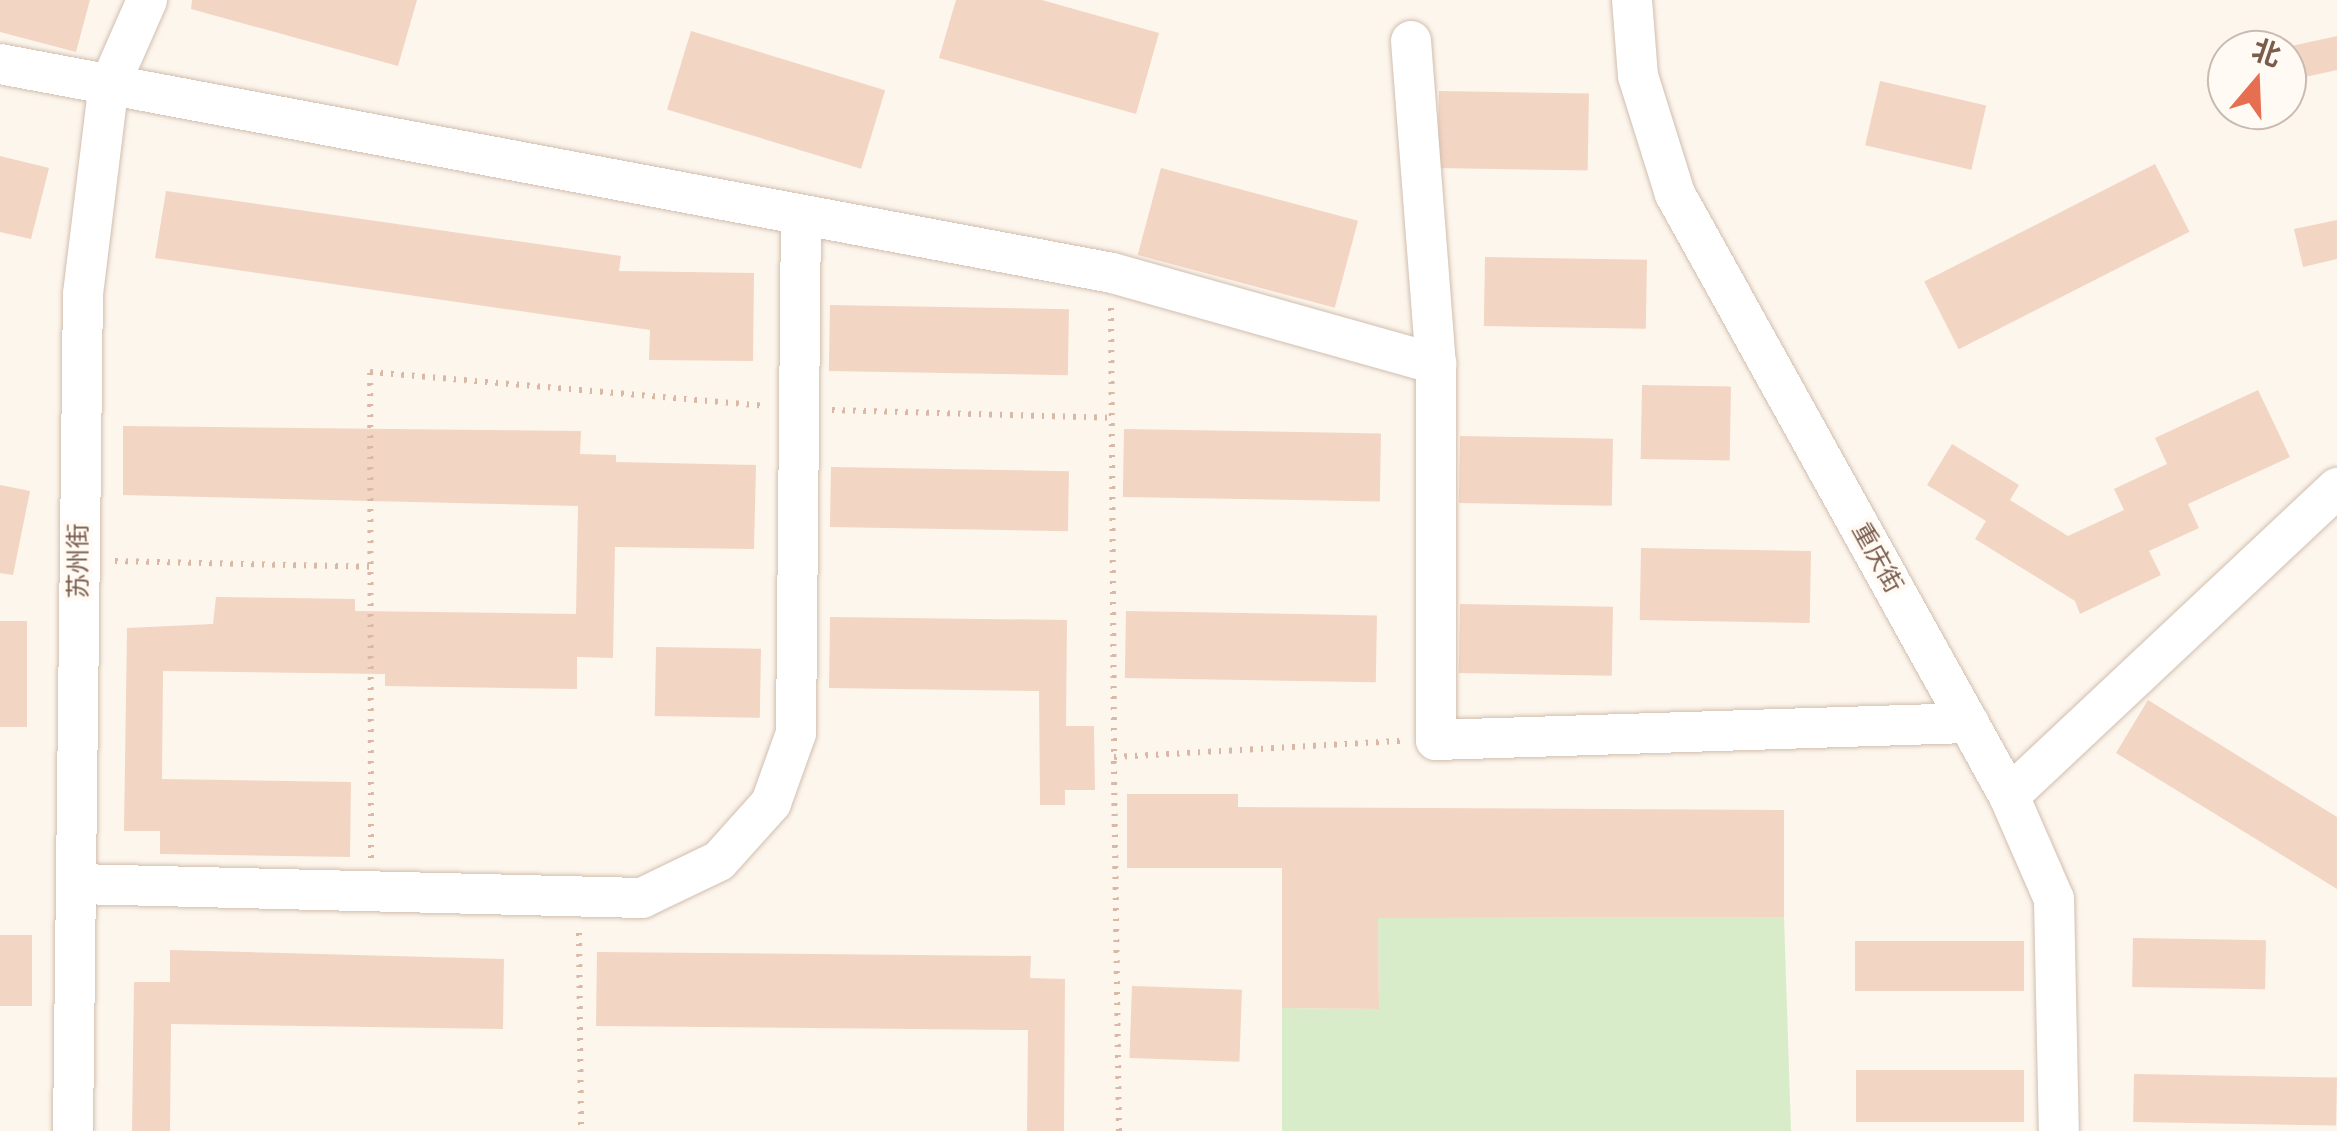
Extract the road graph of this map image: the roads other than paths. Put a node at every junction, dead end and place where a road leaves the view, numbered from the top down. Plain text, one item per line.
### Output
1 (147, 0) edge
2 (1632, 0) edge
3 (1411, 41) dead end
4 (0, 64) edge
5 (108, 89) junction
6 (801, 215) junction
7 (1436, 364) junction
8 (2337, 488) edge
9 (1969, 723) junction
10 (2010, 796) junction
11 (78, 884) junction
12 (74, 1131) edge
13 (2059, 1131) edge

1 - 5 street, 苏州街
2 - 9 street, 重庆街
3 - 7 street
4 - 5 street
5 - 6 street
5 - 11 street, 苏州街
6 - 7 street
6 - 11 street
7 - 9 street
8 - 10 street
9 - 10 street, 重庆街
10 - 13 street, 重庆街
11 - 12 street, 苏州街

